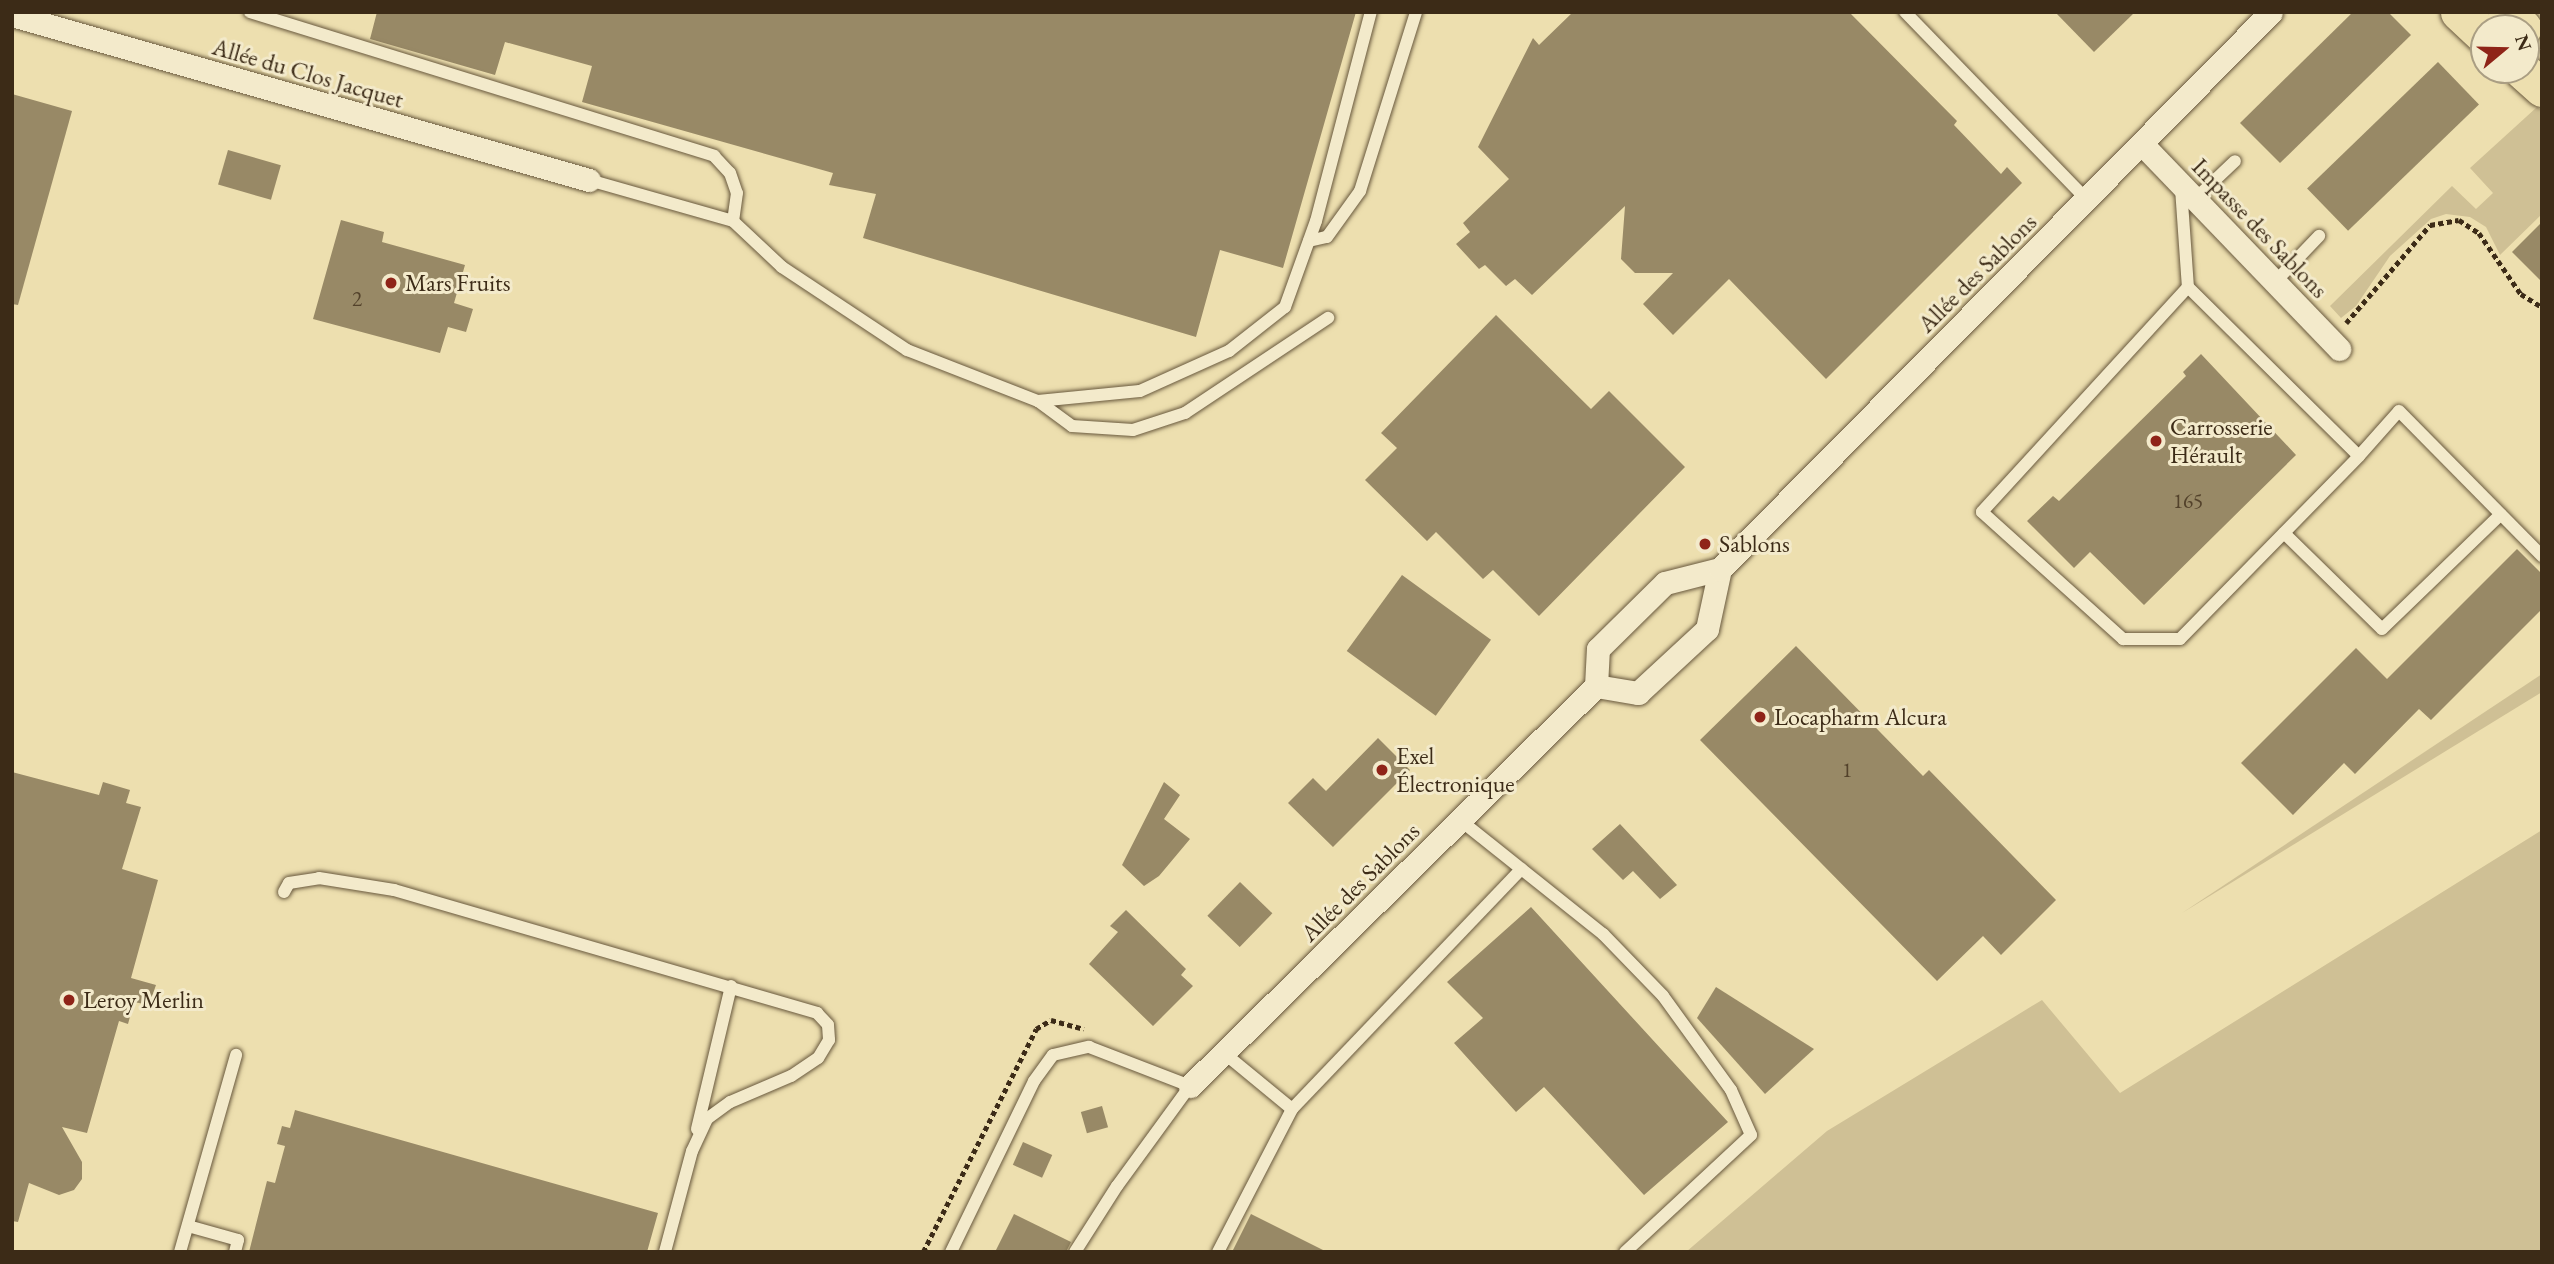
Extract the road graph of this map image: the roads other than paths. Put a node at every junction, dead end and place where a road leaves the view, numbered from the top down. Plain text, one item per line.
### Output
1 (250, 12) edge
2 (1371, 12) edge
3 (1416, 12) edge
4 (1905, 12) edge
5 (2271, 12) edge
6 (12, 15) edge
7 (2143, 145) junction
8 (2235, 161) dead end
9 (589, 180) joint
10 (2188, 192) junction
11 (2087, 200) junction
12 (733, 221) junction
13 (2319, 236) dead end
14 (1309, 241) junction
15 (2275, 282) junction
16 (2188, 287) junction
17 (1328, 318) dead end
18 (2335, 343) road end
19 (1038, 401) junction
20 (2359, 457) junction
21 (2501, 514) junction
22 (2284, 533) junction
23 (2542, 556) edge
24 (1720, 569) junction
25 (1596, 686) junction
26 (1460, 820) junction
27 (1521, 869) junction
28 (284, 892) dead end
29 (731, 986) junction
30 (1224, 1053) junction
31 (236, 1055) dead end
32 (1190, 1086) junction
33 (1292, 1109) junction
34 (692, 1151) junction
35 (188, 1226) junction
36 (180, 1252) edge
37 (235, 1252) edge
38 (665, 1252) edge
39 (951, 1252) edge
40 (1075, 1252) edge
41 (1218, 1252) edge
42 (1625, 1252) edge

1 - 12 lane
2 - 14 lane
3 - 14 lane
4 - 11 lane
5 - 7 street, Allée des Sablons
6 - 9 street, Allée du Clos Jacquet
7 - 10 street, Impasse des Sablons
7 - 11 street, Allée des Sablons
8 - 10 lane
9 - 12 lane
10 - 15 street, Impasse des Sablons
10 - 16 lane
11 - 24 street, Allée des Sablons
12 - 19 lane
13 - 15 lane
14 - 19 lane
15 - 18 street, Impasse des Sablons
16 - 20 lane
16 - 22 lane
17 - 19 lane
20 - 21 lane
20 - 22 lane
21 - 22 lane
21 - 23 lane
24 - 25 street
24 - 25 street
25 - 26 street, Allée des Sablons
26 - 27 lane
26 - 30 street, Allée des Sablons
27 - 33 lane
27 - 42 lane
28 - 29 lane
29 - 34 lane
29 - 34 lane
30 - 32 street, Allée des Sablons
30 - 33 lane
31 - 35 lane
32 - 39 lane
32 - 40 lane
33 - 41 lane
34 - 38 lane
35 - 36 lane
35 - 37 lane

